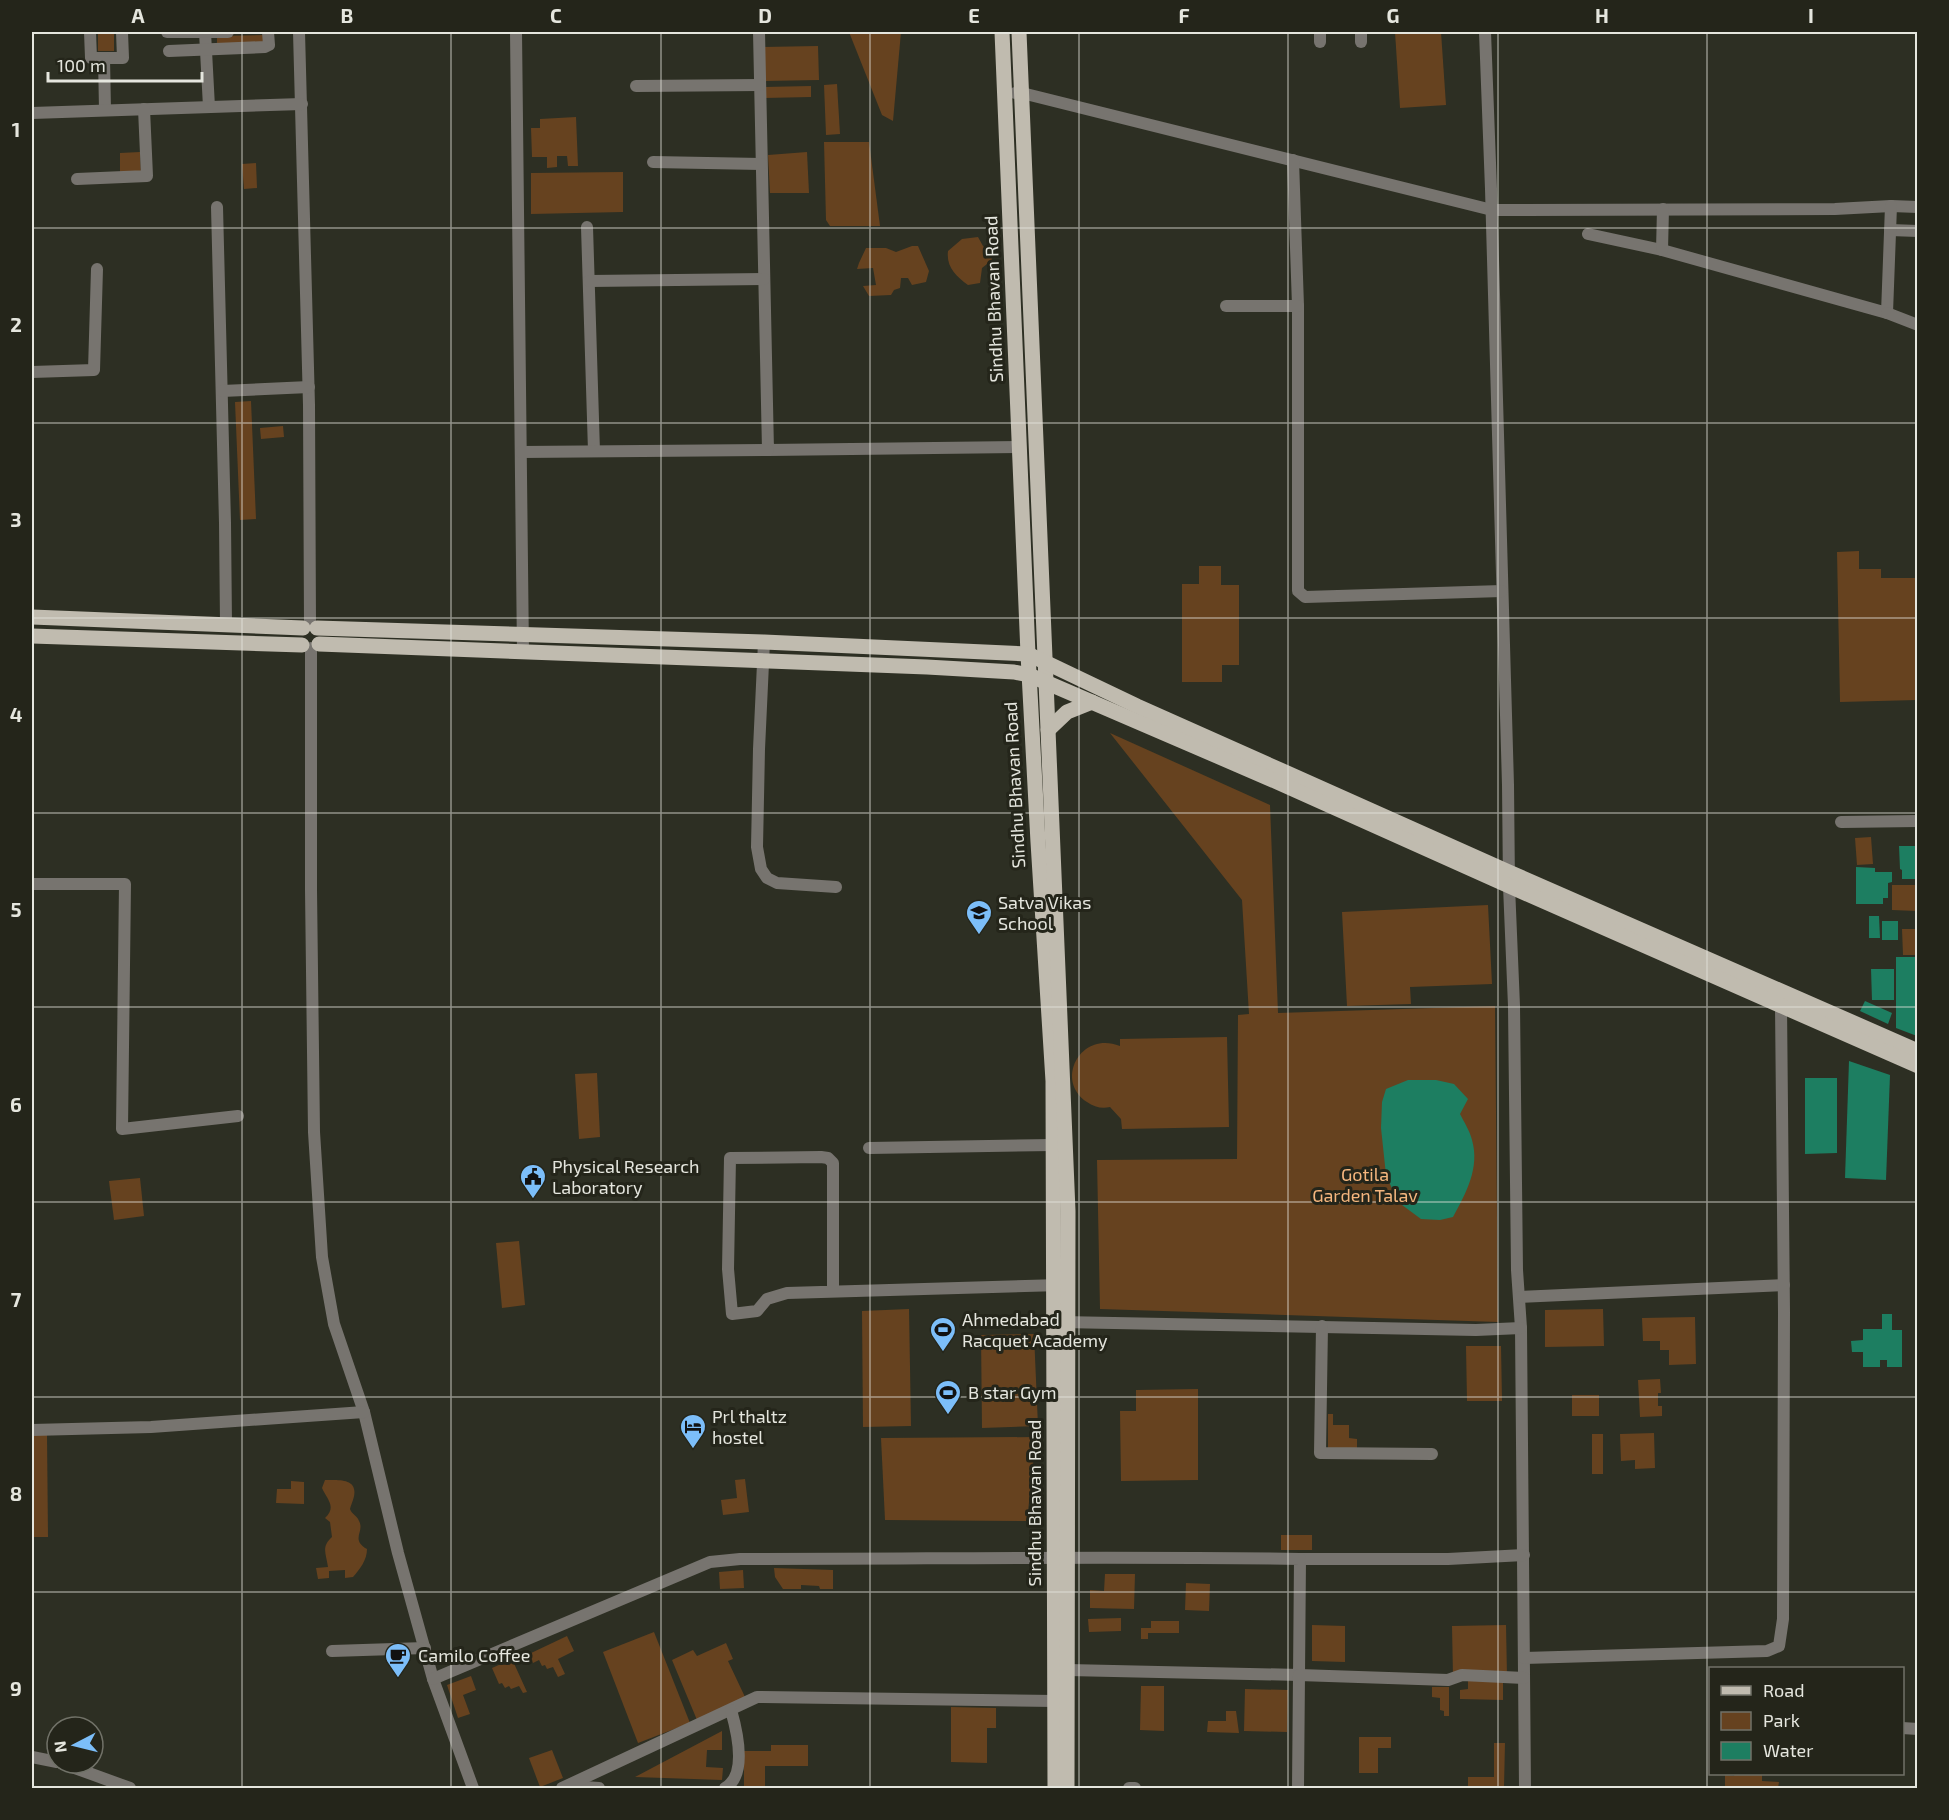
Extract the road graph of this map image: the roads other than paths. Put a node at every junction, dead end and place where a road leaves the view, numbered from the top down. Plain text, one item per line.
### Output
1 (90, 32) edge
2 (123, 32) edge
3 (167, 32) edge
4 (205, 32) edge
5 (228, 32) edge
6 (268, 32) edge
7 (299, 32) edge
8 (516, 32) edge
9 (759, 32) edge
10 (1002, 32) edge
11 (1019, 32) edge
12 (1485, 32) edge
13 (206, 49) junction
14 (169, 51) dead end
15 (104, 58) junction
16 (760, 85) junction
17 (636, 86) dead end
18 (1022, 93) junction
19 (1005, 94) junction
20 (302, 104) junction
21 (209, 107) junction
22 (144, 109) junction
23 (105, 111) junction
24 (32, 113) edge
25 (1293, 160) junction
26 (653, 162) dead end
27 (761, 164) junction
28 (77, 179) dead end
29 (1891, 206) junction
30 (217, 207) dead end
31 (1917, 207) edge
32 (1662, 209) junction
33 (1492, 210) junction
34 (587, 227) dead end
35 (1890, 230) junction
36 (1917, 231) edge
37 (1588, 234) dead end
38 (1662, 250) junction
39 (97, 268) dead end
40 (764, 279) junction
41 (589, 281) junction
42 (1226, 306) dead end
43 (1298, 306) junction
44 (1887, 313) junction
45 (1917, 325) edge
46 (32, 372) edge
47 (309, 387) junction
48 (222, 391) junction
49 (1019, 447) junction
50 (768, 450) junction
51 (521, 452) junction
52 (594, 452) junction
53 (1502, 591) junction
54 (32, 617) edge
55 (225, 624) junction
56 (310, 627) junction
57 (523, 634) junction
58 (32, 636) edge
59 (764, 642) junction
60 (311, 646) junction
61 (523, 653) junction
62 (1028, 654) junction
63 (763, 661) junction
64 (1046, 662) junction
65 (1029, 675) junction
66 (1047, 681) junction
67 (1092, 702) junction
68 (1048, 730) junction
69 (1917, 821) edge
70 (1842, 822) dead end
71 (1509, 879) junction
72 (32, 884) edge
73 (836, 887) dead end
74 (1781, 1006) junction
75 (1917, 1051) edge
76 (1917, 1066) edge
77 (238, 1116) dead end
78 (1053, 1145) junction
79 (869, 1148) dead end
80 (1061, 1285) junction
81 (1784, 1285) junction
82 (833, 1291) junction
83 (1520, 1297) junction
84 (1061, 1322) junction
85 (1322, 1326) junction
86 (1521, 1328) junction
87 (364, 1412) junction
88 (32, 1430) edge
89 (1432, 1454) dead end
90 (1524, 1555) junction
91 (1061, 1558) junction
92 (1300, 1559) junction
93 (425, 1648) junction
94 (333, 1652) dead end
95 (1524, 1658) junction
96 (1068, 1671) junction
97 (1299, 1675) junction
98 (1524, 1678) junction
99 (434, 1679) junction
100 (1055, 1701) junction
101 (731, 1710) junction
102 (94, 1775) edge
103 (565, 1787) edge
104 (130, 1788) edge
105 (473, 1788) edge
106 (599, 1788) edge
107 (724, 1788) edge
108 (1055, 1788) edge
109 (1066, 1788) edge
110 (1129, 1788) edge
111 (1135, 1788) edge
112 (1298, 1788) edge
113 (1525, 1788) edge

1 - 15 street
2 - 15 street
3 - 4 street
4 - 5 street
4 - 13 street
6 - 13 street
7 - 20 street
8 - 51 street
9 - 16 street
10 - 19 main road, Sindhu Bhavan Road
11 - 18 main road, Sindhu Bhavan Road
12 - 33 street
13 - 14 street
13 - 21 street
15 - 23 street
16 - 17 street
16 - 27 street
18 - 19 street
18 - 25 street
18 - 64 main road, Sindhu Bhavan Road
19 - 49 main road, Sindhu Bhavan Road
20 - 21 street
20 - 47 street
21 - 22 street
22 - 23 street
22 - 28 street
23 - 24 street
25 - 33 street
25 - 43 street
26 - 27 street
27 - 40 street
29 - 31 street
29 - 32 street
29 - 35 street
30 - 48 street
32 - 33 street
32 - 38 street
33 - 53 street
34 - 41 street
35 - 36 street
35 - 44 street
37 - 38 street
38 - 44 street
39 - 46 street
40 - 41 street
40 - 50 street
41 - 52 street
42 - 43 street
43 - 53 street
44 - 45 street
47 - 48 street
47 - 56 street
48 - 55 street
49 - 50 street
49 - 62 main road, Sindhu Bhavan Road
50 - 52 street
51 - 52 street
51 - 57 street
53 - 71 street
54 - 55 main road
55 - 56 main road
56 - 57 main road
56 - 60 main road
57 - 59 main road
57 - 61 street
58 - 60 main road
59 - 62 main road
59 - 63 street
60 - 61 main road
60 - 87 street
61 - 63 main road
62 - 64 main road
62 - 65 main road, Sindhu Bhavan Road
63 - 65 main road
63 - 73 street
64 - 66 main road, Sindhu Bhavan Road
64 - 71 main road
65 - 66 main road
65 - 78 main road, Sindhu Bhavan Road
66 - 67 main road
66 - 68 main road, Sindhu Bhavan Road
67 - 68 main road
67 - 71 main road
68 - 80 main road, Sindhu Bhavan Road
69 - 70 street
71 - 74 main road
71 - 75 main road
71 - 83 street
72 - 77 street
74 - 76 main road
74 - 81 street
78 - 79 street
78 - 80 main road, Sindhu Bhavan Road
80 - 82 street
80 - 84 main road, Sindhu Bhavan Road
81 - 83 street
81 - 95 street
82 - 82 street
83 - 86 street
84 - 85 street
84 - 91 main road, Sindhu Bhavan Road
85 - 86 street
85 - 89 street
86 - 90 street
87 - 88 street
87 - 93 street
90 - 92 street
90 - 95 street
91 - 92 street
91 - 96 main road, Sindhu Bhavan Road
91 - 99 street
91 - 100 main road, Sindhu Bhavan Road
92 - 97 street
93 - 94 street
93 - 99 street
95 - 98 street
96 - 97 street
96 - 109 main road, Sindhu Bhavan Road
97 - 98 street
97 - 112 street
98 - 113 street
99 - 105 street
100 - 101 street
100 - 108 main road, Sindhu Bhavan Road
101 - 103 street
101 - 107 street
102 - 104 street
103 - 106 street
110 - 111 street

